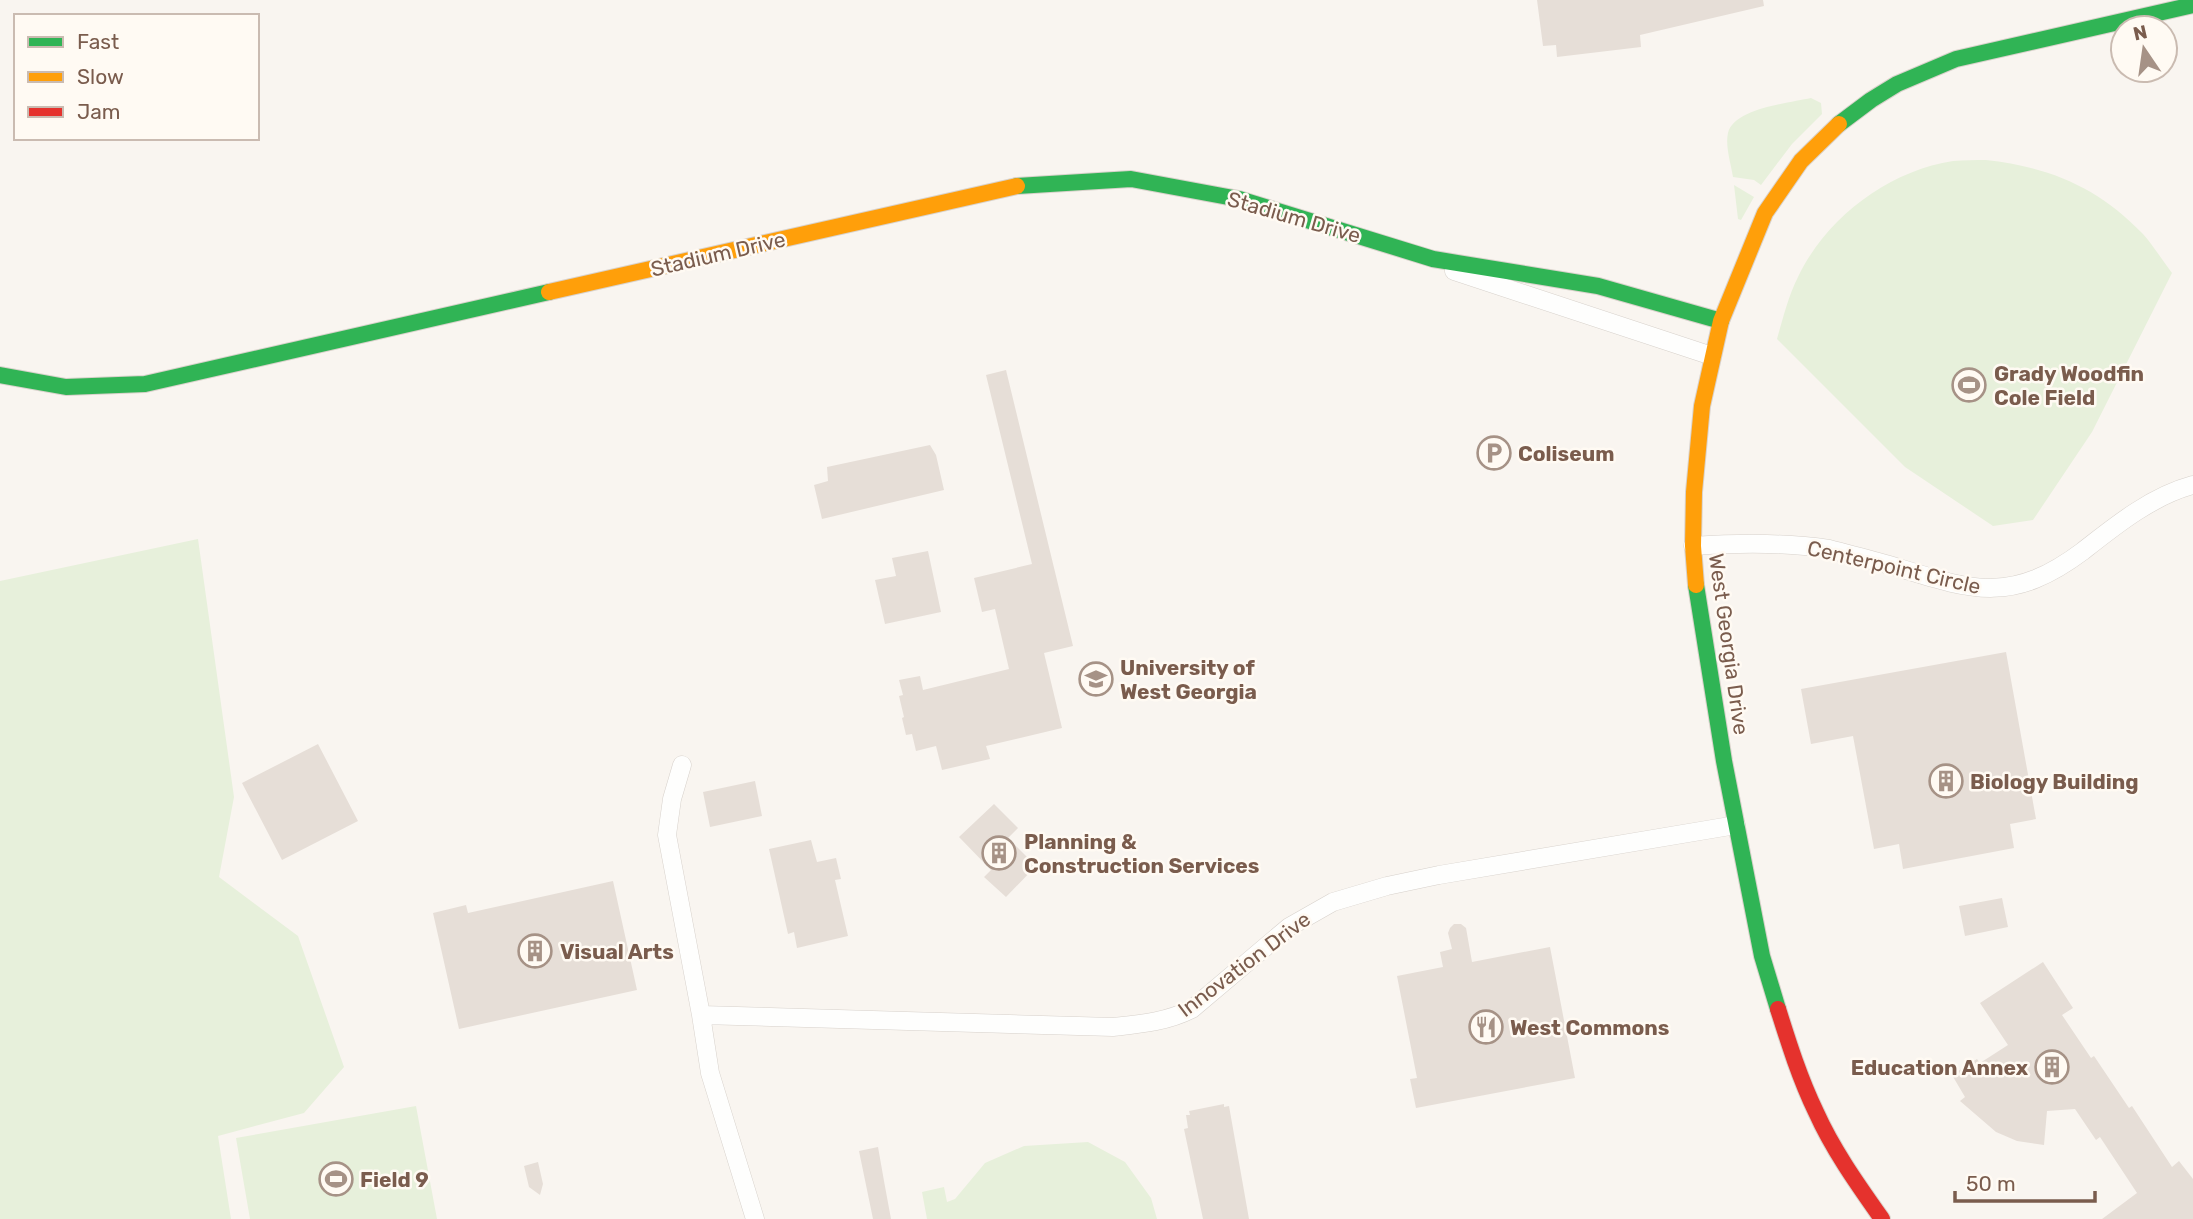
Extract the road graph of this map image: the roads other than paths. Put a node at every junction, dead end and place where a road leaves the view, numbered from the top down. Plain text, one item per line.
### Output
1 (2193, 5) edge
2 (1433, 259) junction
3 (1721, 321) junction
4 (1712, 356) junction
5 (0, 375) edge
6 (2193, 485) edge
7 (1693, 546) junction
8 (682, 765) dead end
9 (1736, 825) junction
10 (701, 1015) junction
11 (755, 1219) edge
12 (1882, 1219) edge

1 - 3 street, West Georgia Drive
2 - 3 street, Stadium Drive
2 - 4 street, Stadium Drive
2 - 5 street, Stadium Drive
3 - 4 street, West Georgia Drive
4 - 7 street, West Georgia Drive
6 - 7 street, Centerpoint Circle
7 - 9 street, West Georgia Drive
8 - 10 street
9 - 10 street, Innovation Drive
9 - 12 street, West Georgia Drive
10 - 11 street

